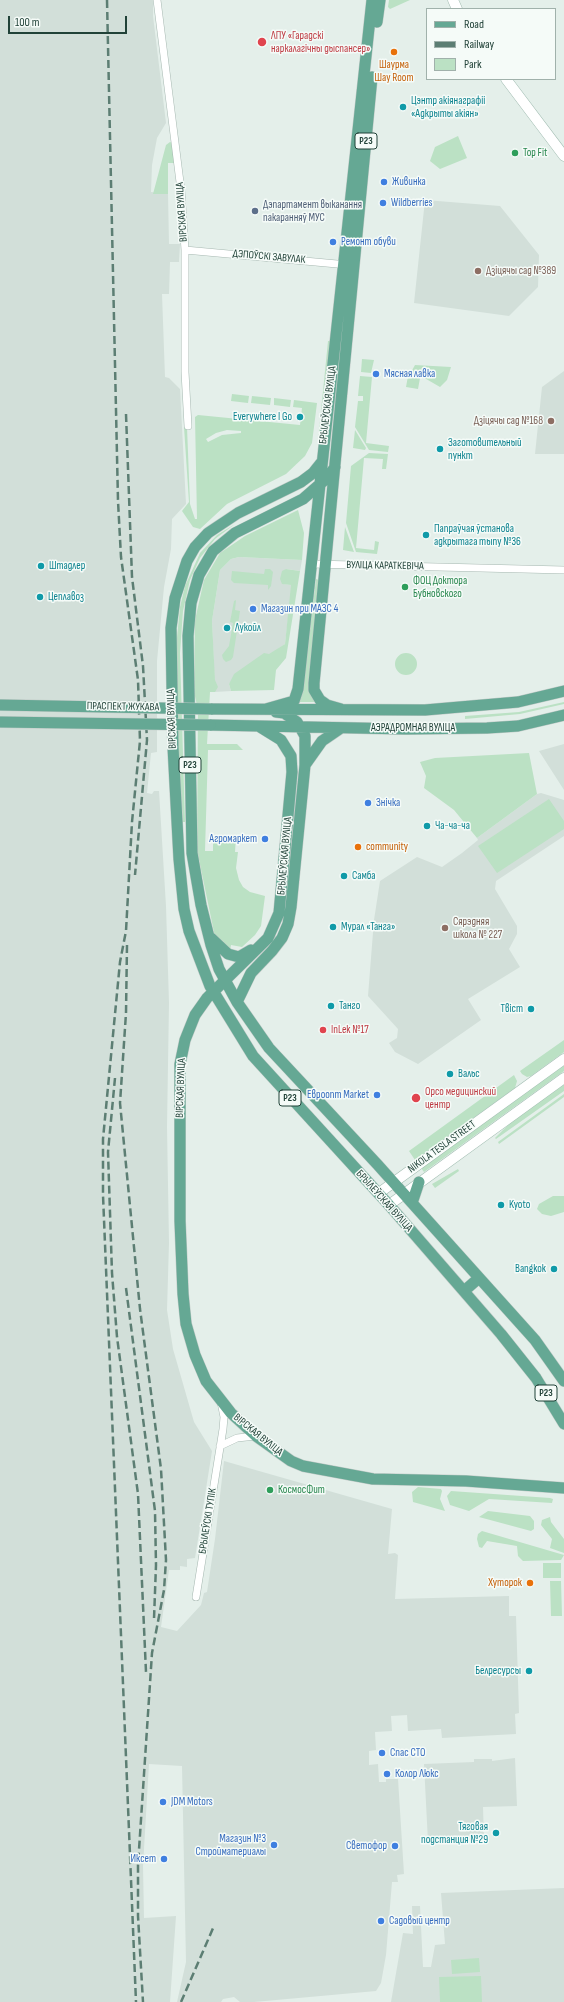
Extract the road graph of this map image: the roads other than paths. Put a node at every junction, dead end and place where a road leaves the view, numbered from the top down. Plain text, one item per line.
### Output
1 (157, 0) edge
2 (372, 0) edge
3 (380, 0) edge
4 (507, 80) edge
5 (564, 156) edge
6 (185, 250) junction
7 (349, 265) junction
8 (188, 426) dead end
9 (321, 463) junction
10 (335, 466) junction
11 (301, 482) junction
12 (320, 485) junction
13 (303, 499) junction
14 (317, 510) junction
15 (331, 510) junction
16 (312, 564) junction
17 (326, 565) junction
18 (564, 570) edge
19 (564, 691) edge
20 (0, 705) edge
21 (266, 709) junction
22 (341, 709) junction
23 (564, 715) edge
24 (0, 722) edge
25 (260, 727) junction
26 (301, 727) junction
27 (341, 728) junction
28 (305, 765) junction
29 (209, 936) junction
30 (268, 938) junction
31 (225, 980) junction
32 (213, 992) junction
33 (237, 1002) junction
34 (564, 1059) edge
35 (564, 1078) edge
36 (397, 1179) junction
37 (419, 1182) junction
38 (404, 1193) junction
39 (379, 1194) junction
40 (412, 1203) junction
41 (389, 1205) junction
42 (479, 1278) junction
43 (464, 1291) junction
44 (564, 1381) edge
45 (221, 1402) junction
46 (564, 1424) edge
47 (256, 1436) junction
48 (220, 1446) junction
49 (564, 1488) edge
50 (196, 1597) dead end

1 - 6 street, ВІРСКАЯ ВУЛІЦА
2 - 7 main road, БРЫЛЕЎСКАЯ ВУЛІЦА / Р23
3 - 7 main road, БРЫЛЕЎСКАЯ ВУЛІЦА / Р23
4 - 5 main road
6 - 7 street, ДЭПОЎСКІ ЗАВУЛАК
6 - 8 street, ВІРСКАЯ ВУЛІЦА
7 - 9 main road, БРЫЛЕЎСКАЯ ВУЛІЦА / Р23
7 - 10 main road, БРЫЛЕЎСКАЯ ВУЛІЦА / Р23
9 - 11 main road, ВІРСКАЯ ВУЛІЦА / Р23
9 - 12 main road, БРЫЛЕЎСКАЯ ВУЛІЦА
10 - 12 main road, ВІРСКАЯ ВУЛІЦА / Р23
10 - 15 main road, БРЫЛЕЎСКАЯ ВУЛІЦА
11 - 12 main road
11 - 32 main road, ВІРСКАЯ ВУЛІЦА / Р23
12 - 13 main road, ВІРСКАЯ ВУЛІЦА / Р23
12 - 14 main road, БРЫЛЕЎСКАЯ ВУЛІЦА
12 - 15 main road
13 - 14 main road
13 - 29 main road, ВІРСКАЯ ВУЛІЦА / Р23
14 - 16 main road, БРЫЛЕЎСКАЯ ВУЛІЦА
15 - 17 main road, БРЫЛЕЎСКАЯ ВУЛІЦА
16 - 17 street, ВУЛІЦА КАРАТКЕВІЧА
16 - 21 main road, БРЫЛЕЎСКАЯ ВУЛІЦА
17 - 18 street, ВУЛІЦА КАРАТКЕВІЧА
17 - 22 main road, БРЫЛЕЎСКАЯ ВУЛІЦА
19 - 22 main road, ПРАСПЕКТ ЖУКАВА
20 - 21 main road, ПРАСПЕКТ ЖУКАВА, bridge
21 - 22 main road, ПРАСПЕКТ ЖУКАВА
21 - 26 main road
23 - 27 main road, АЭРАДРОМНАЯ ВУЛІЦА
24 - 25 main road, ПРАСПЕКТ ЖУКАВА, bridge
25 - 26 main road, АЭРАДРОМНАЯ ВУЛІЦА
25 - 30 main road, БРЫЛЕЎСКАЯ ВУЛІЦА
26 - 27 main road, АЭРАДРОМНАЯ ВУЛІЦА
26 - 28 main road, БРЫЛЕЎСКАЯ ВУЛІЦА
27 - 28 main road, БРЫЛЕЎСКАЯ ВУЛІЦА
28 - 33 main road, БРЫЛЕЎСКАЯ ВУЛІЦА
29 - 30 main road
29 - 31 main road, ВІРСКАЯ ВУЛІЦА / Р23
30 - 31 main road, БРЫЛЕЎСКАЯ ВУЛІЦА
31 - 32 main road, БРЫЛЕЎСКАЯ ВУЛІЦА
31 - 33 main road, БРЫЛЕЎСКАЯ ВУЛІЦА / Р23
32 - 39 main road, БРЫЛЕЎСКАЯ ВУЛІЦА / Р23
32 - 45 main road, ВІРСКАЯ ВУЛІЦА
33 - 36 main road, БРЫЛЕЎСКАЯ ВУЛІЦА / Р23
34 - 36 main road, NIKOLA TESLA STREET
35 - 37 main road, NIKOLA TESLA STREET
36 - 38 main road, БРЫЛЕЎСКАЯ ВУЛІЦА / Р23
36 - 39 main road, NIKOLA TESLA STREET
37 - 38 main road, NIKOLA TESLA STREET
37 - 40 main road
38 - 40 main road, БРЫЛЕЎСКАЯ ВУЛІЦА / Р23
38 - 41 main road, NIKOLA TESLA STREET
39 - 41 main road, БРЫЛЕЎСКАЯ ВУЛІЦА / Р23
40 - 42 main road, БРЫЛЕЎСКАЯ ВУЛІЦА / Р23
41 - 43 main road, БРЫЛЕЎСКАЯ ВУЛІЦА / Р23
42 - 43 main road
42 - 44 main road, БРЫЛЕЎСКАЯ ВУЛІЦА / Р23
43 - 46 main road, БРЫЛЕЎСКАЯ ВУЛІЦА / Р23
45 - 47 main road, ВІРСКАЯ ВУЛІЦА
45 - 48 street, БРЫЛЕЎСКІ ТУПІК
47 - 48 street
47 - 49 main road, ВІРСКАЯ ВУЛІЦА
48 - 50 street, БРЫЛЕЎСКІ ТУПІК

